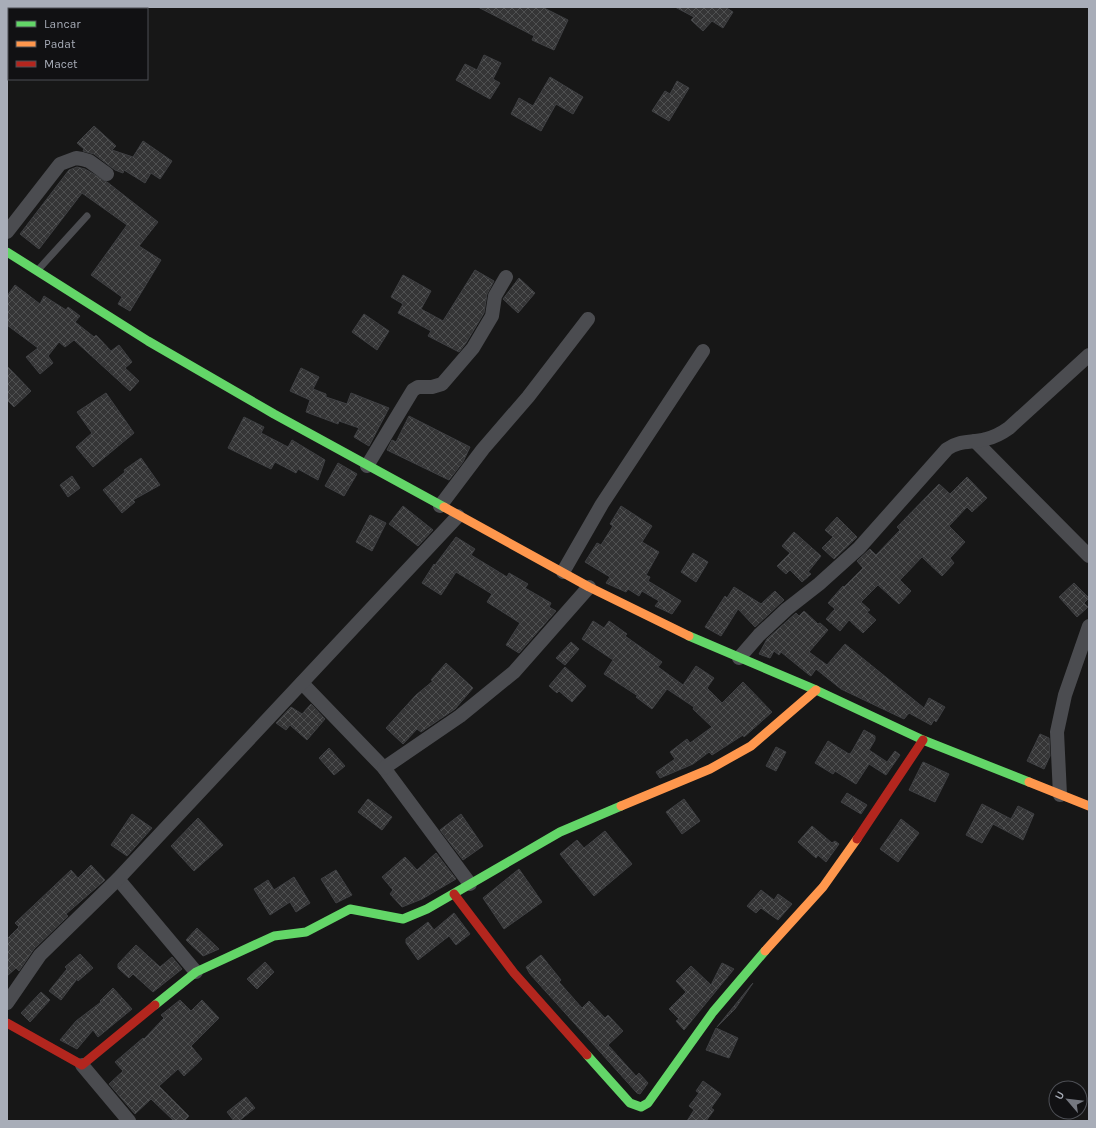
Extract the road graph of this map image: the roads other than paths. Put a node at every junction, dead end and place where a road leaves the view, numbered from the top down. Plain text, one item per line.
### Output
1 (107, 174) dead end
2 (86, 216) dead end
3 (7, 232) edge
4 (7, 252) edge
5 (37, 271) junction
6 (506, 277) dead end
7 (588, 319) dead end
8 (703, 351) dead end
9 (1089, 355) edge
10 (975, 441) junction
11 (367, 466) junction
12 (440, 506) junction
13 (458, 516) junction
14 (1089, 556) edge
15 (563, 572) junction
16 (589, 587) junction
17 (1089, 626) edge
18 (739, 658) junction
19 (302, 683) junction
20 (816, 690) junction
21 (923, 740) junction
22 (384, 768) junction
23 (1060, 794) junction
24 (1089, 806) edge
25 (118, 879) junction
26 (470, 884) junction
27 (454, 894) junction
28 (196, 972) junction
29 (7, 1003) edge
30 (7, 1023) edge
31 (82, 1065) junction
32 (129, 1121) edge

1 - 3 street
2 - 5 lane
4 - 5 street
5 - 11 street
6 - 11 street
7 - 12 street
8 - 15 street
9 - 10 street
10 - 14 street
10 - 18 street
11 - 12 street
12 - 13 street
13 - 15 street
13 - 19 street
15 - 16 street
16 - 18 street
16 - 22 street
17 - 23 street
18 - 20 street
19 - 22 street
19 - 25 street
20 - 21 street
20 - 26 street
21 - 23 street
21 - 27 street
22 - 26 street
23 - 24 street
25 - 28 street
25 - 29 street
26 - 27 street
27 - 28 street
28 - 31 street
30 - 31 street
31 - 32 street

